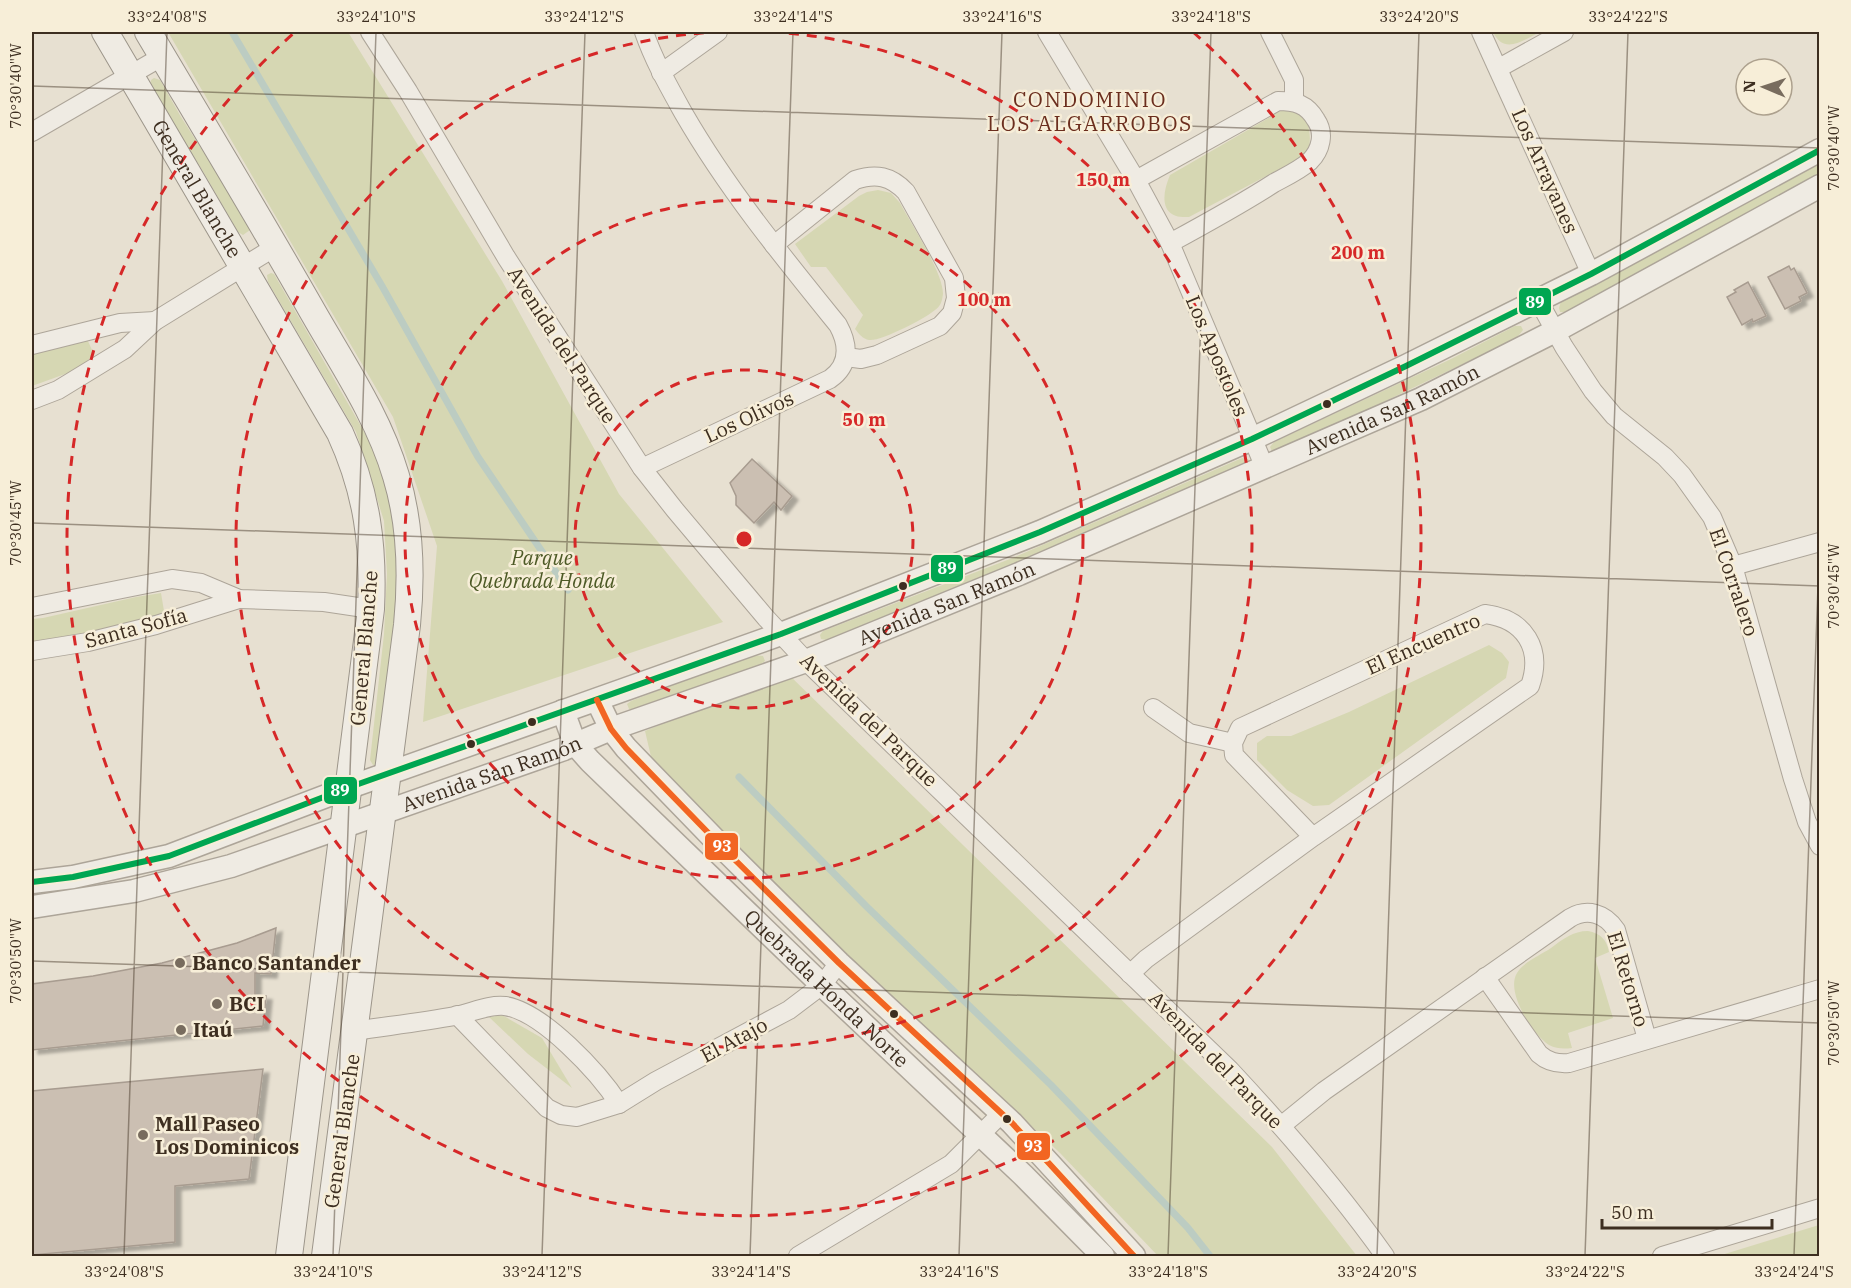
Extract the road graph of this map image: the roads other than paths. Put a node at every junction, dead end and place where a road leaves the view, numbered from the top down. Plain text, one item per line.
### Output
1 (105, 32) edge
2 (148, 32) edge
3 (644, 32) edge
4 (718, 32) edge
5 (1047, 32) edge
6 (1270, 32) edge
7 (1481, 32) edge
8 (1564, 32) edge
9 (375, 33) edge
10 (163, 56) junction
11 (1499, 68) junction
12 (661, 73) junction
13 (131, 75) junction
14 (1294, 101) junction
15 (32, 132) edge
16 (1820, 150) edge
17 (1136, 180) junction
18 (1820, 186) edge
19 (1170, 243) junction
20 (774, 245) junction
21 (275, 247) junction
22 (244, 266) junction
23 (1591, 274) junction
24 (1538, 300) junction
25 (155, 321) junction
26 (1555, 331) junction
27 (32, 345) edge
28 (846, 357) junction
29 (32, 400) edge
30 (1252, 439) junction
31 (642, 468) junction
32 (1265, 468) junction
33 (1820, 542) edge
34 (1733, 566) junction
35 (239, 599) junction
36 (32, 607) edge
37 (372, 609) junction
38 (781, 634) junction
39 (32, 651) edge
40 (806, 661) junction
41 (597, 700) junction
42 (1153, 708) dead end
43 (563, 711) junction
44 (611, 729) junction
45 (1233, 743) junction
46 (575, 744) junction
47 (389, 773) junction
48 (350, 787) junction
49 (384, 811) junction
50 (345, 825) junction
51 (1313, 837) junction
52 (1820, 846) edge
53 (32, 882) edge
54 (32, 907) edge
55 (839, 963) junction
56 (1130, 974) junction
57 (1485, 977) junction
58 (822, 985) junction
59 (1820, 989) edge
60 (457, 1016) junction
61 (355, 1031) junction
62 (1647, 1039) junction
63 (619, 1104) junction
64 (1001, 1114) junction
65 (1281, 1126) junction
66 (980, 1135) junction
67 (1820, 1208) edge
68 (1689, 1253) edge
69 (289, 1257) edge
70 (325, 1257) edge
71 (798, 1257) edge
72 (1103, 1257) edge
73 (1134, 1257) edge
74 (1385, 1257) edge
75 (1662, 1257) edge

1 - 13 main road, General Blanche
2 - 10 main road, General Blanche
3 - 12 street
4 - 12 street
5 - 17 street, Los Apostoles
6 - 14 street
7 - 11 street, Los Arrayanes
8 - 11 street
9 - 31 street, Avenida del Parque
10 - 13 street
10 - 21 main road, General Blanche
11 - 23 street, Los Arrayanes
12 - 20 street
13 - 15 street
13 - 22 main road, General Blanche
14 - 17 street
14 - 19 street
16 - 23 street, Avenida San Ramón
17 - 19 street, Los Apostoles
18 - 26 street, Avenida San Ramón
19 - 30 street, Los Apostoles
20 - 28 street
20 - 28 street
21 - 22 street
21 - 47 main road, General Blanche
22 - 25 street
22 - 37 main road, General Blanche
23 - 24 street, Avenida San Ramón
24 - 26 street, El Corralero
24 - 30 street, Avenida San Ramón
25 - 27 street
25 - 29 street
26 - 32 street, Avenida San Ramón
26 - 34 street, El Corralero
28 - 31 street, Los Olivos
30 - 32 street, Los Apostoles
30 - 38 street, Avenida San Ramón
31 - 38 street, Avenida del Parque
32 - 40 street, Avenida San Ramón
33 - 34 street
34 - 52 street, El Corralero
35 - 36 street, Santa Sofía
35 - 37 street, Santa Sofía
35 - 39 street, Santa Sofía
37 - 48 main road, General Blanche
38 - 40 street, Avenida del Parque
38 - 41 street, Avenida San Ramón
40 - 44 street, Avenida San Ramón
40 - 56 street, Avenida del Parque
41 - 43 street, Avenida San Ramón
41 - 44 street, Quebrada Honda Norte
42 - 45 street
43 - 46 street, Quebrada Honda Norte
43 - 47 street, Avenida San Ramón
44 - 46 street, Avenida San Ramón
44 - 55 street, Quebrada Honda Norte
45 - 51 street
45 - 51 street, El Encuentro
46 - 49 street, Avenida San Ramón
46 - 58 street, Quebrada Honda Norte
47 - 48 street, Avenida San Ramón
47 - 49 main road, General Blanche
48 - 50 main road, General Blanche
48 - 53 street, Avenida San Ramón
49 - 50 street, Avenida San Ramón
49 - 61 main road, General Blanche
50 - 54 street, Avenida San Ramón
50 - 69 main road, General Blanche
51 - 56 street, El Encuentro
55 - 58 street, El Atajo
55 - 64 street, Quebrada Honda Norte
56 - 65 street, Avenida del Parque
57 - 62 street, El Retorno
57 - 62 street, El Retorno
57 - 65 street, El Retorno
58 - 63 street, El Atajo
58 - 66 street, Quebrada Honda Norte
59 - 62 street, El Retorno
60 - 61 street
60 - 63 street
60 - 63 street, El Atajo
61 - 70 main road, General Blanche
64 - 66 street
64 - 73 street, Quebrada Honda Norte
65 - 74 street, Avenida del Parque
66 - 71 street
66 - 72 street, Quebrada Honda Norte
67 - 68 street
68 - 75 street

